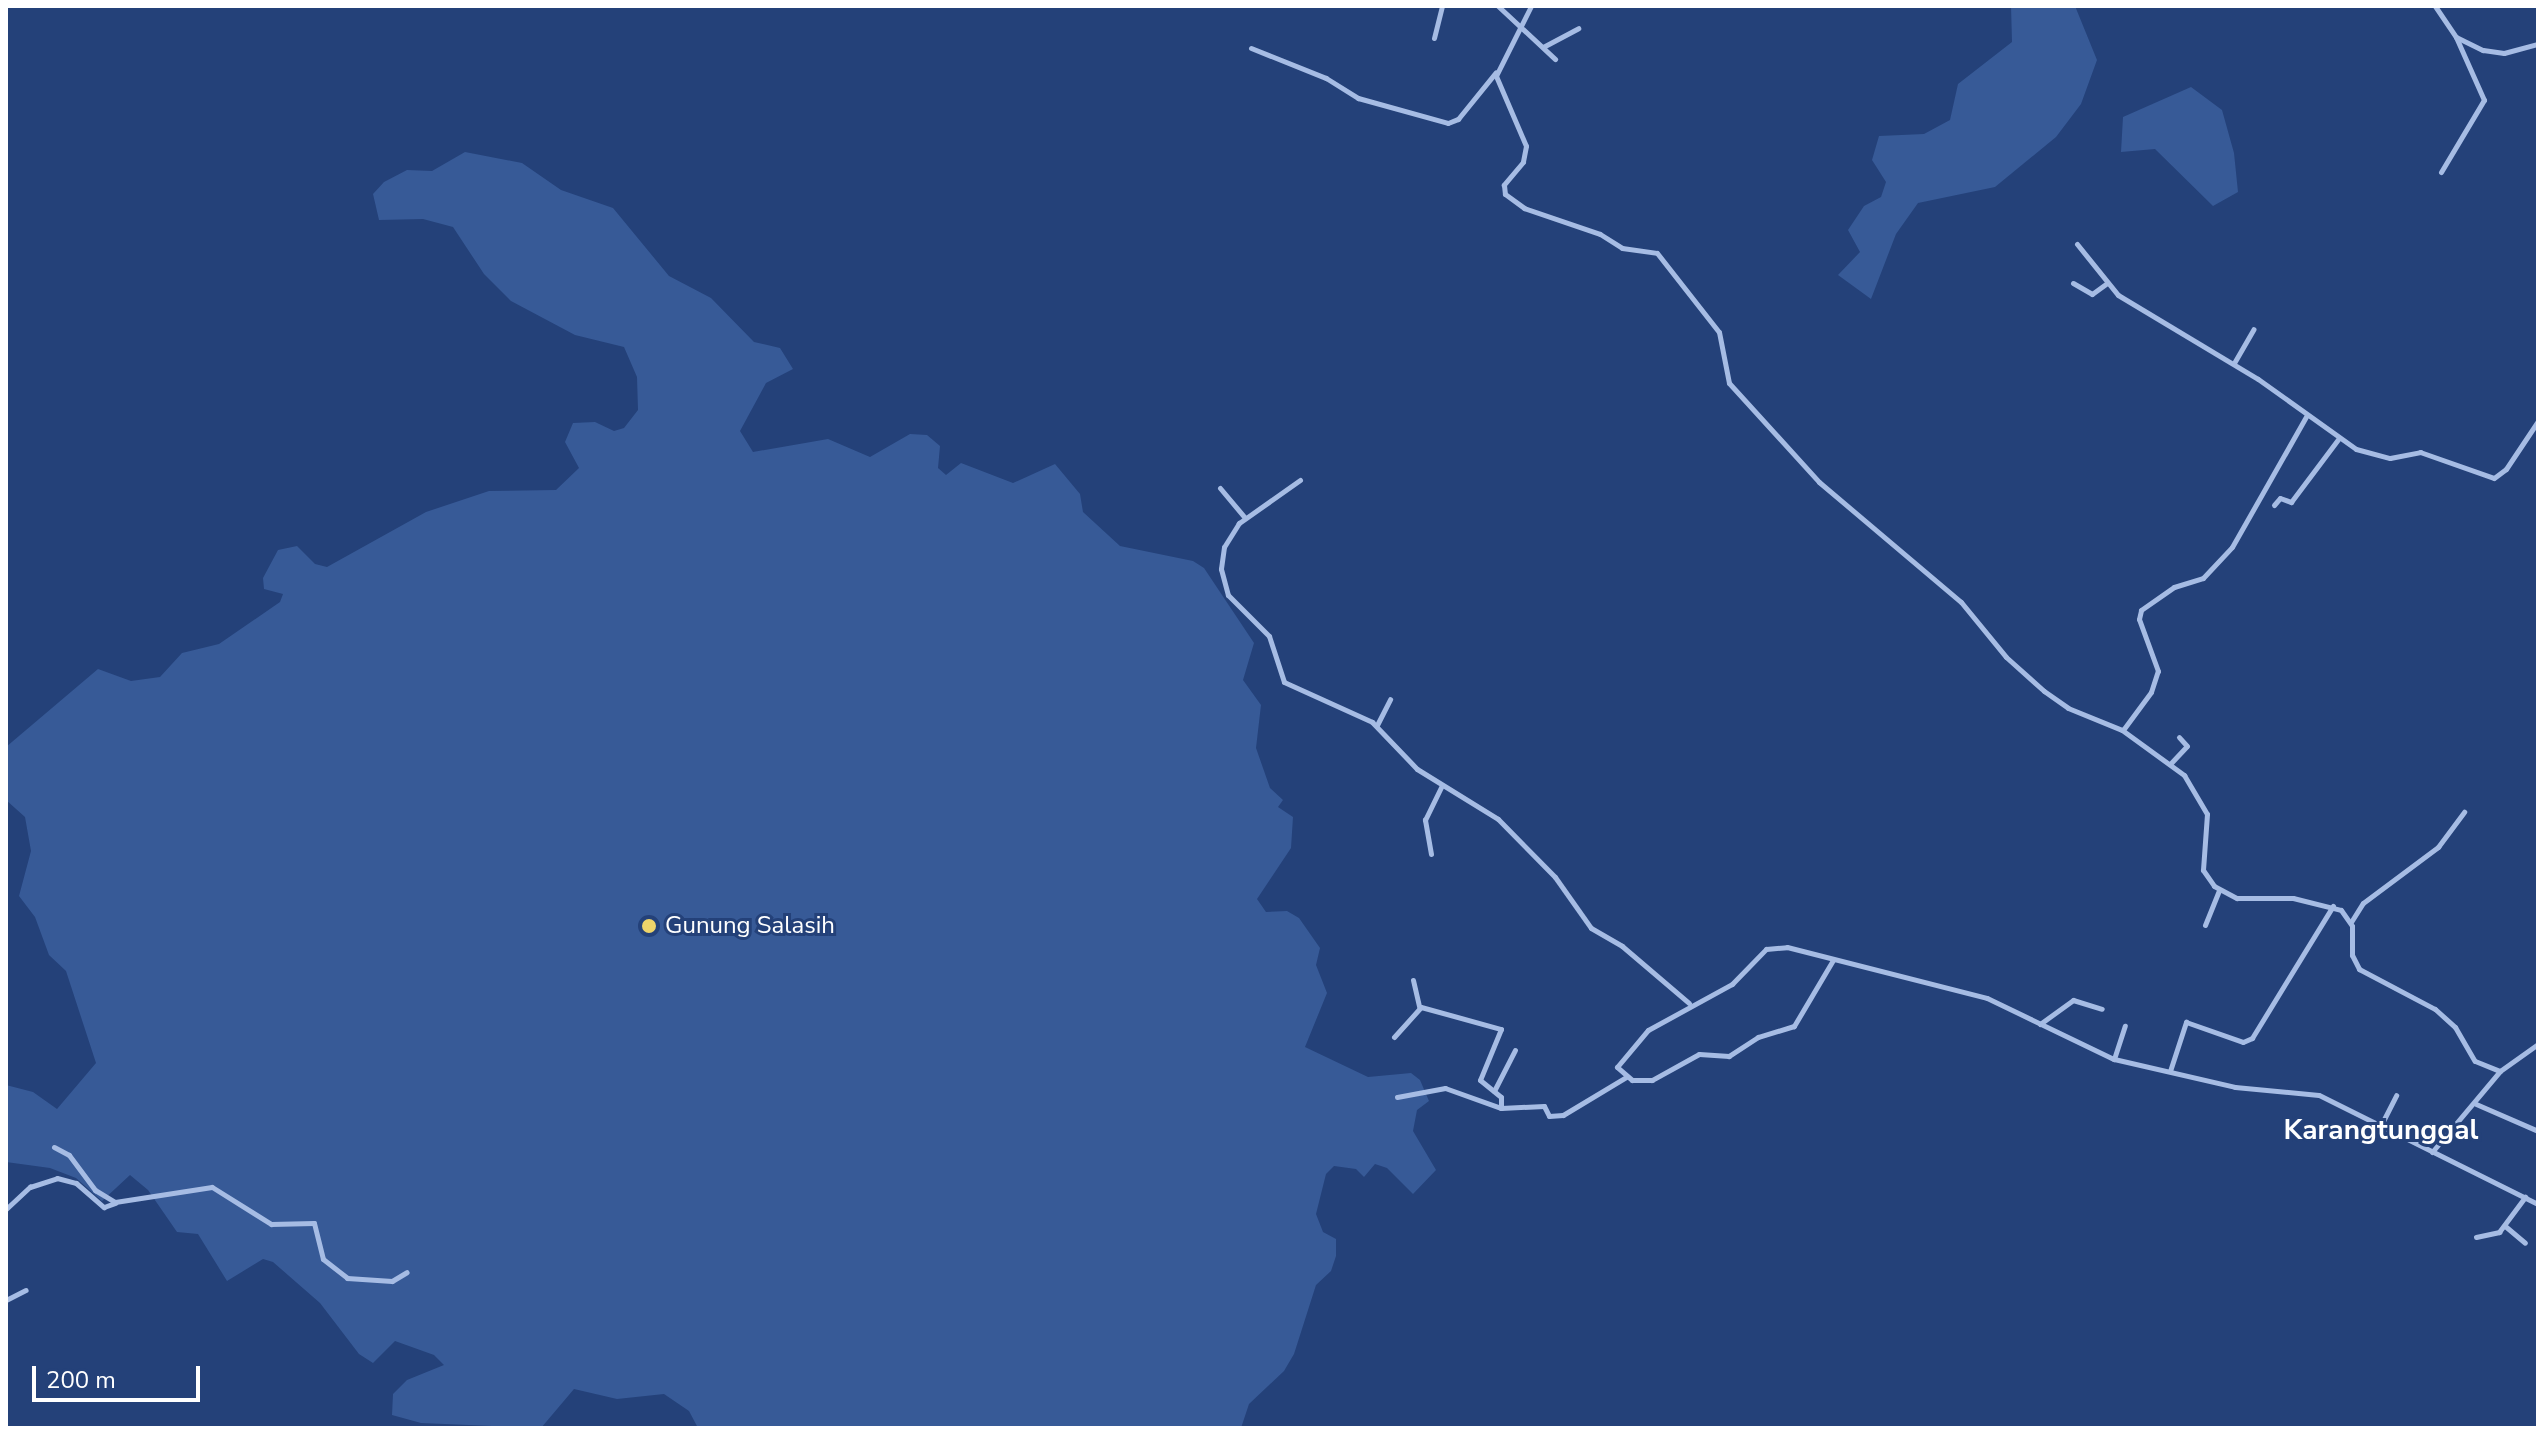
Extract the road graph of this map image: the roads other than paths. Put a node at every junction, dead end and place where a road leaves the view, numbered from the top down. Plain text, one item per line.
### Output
1 (1442, 6) edge
2 (1498, 6) edge
3 (1531, 6) edge
4 (2435, 6) edge
5 (1522, 25) junction
6 (1578, 28) dead end
7 (2456, 37) junction
8 (1434, 38) dead end
9 (2538, 44) edge
10 (1543, 47) junction
11 (1251, 48) dead end
12 (1555, 59) dead end
13 (1497, 72) junction
14 (2441, 172) dead end
15 (2077, 244) dead end
16 (2073, 283) dead end
17 (2106, 284) junction
18 (2254, 329) dead end
19 (2234, 363) junction
20 (2306, 417) junction
21 (2538, 421) edge
22 (2339, 438) junction
23 (1300, 480) dead end
24 (1220, 488) dead end
25 (2274, 505) dead end
26 (1244, 517) junction
27 (1390, 699) dead end
28 (1377, 725) junction
29 (2122, 730) junction
30 (2179, 737) dead end
31 (2171, 763) junction
32 (1441, 787) junction
33 (2464, 812) dead end
34 (1431, 854) dead end
35 (2219, 890) junction
36 (2333, 906) junction
37 (2351, 922) junction
38 (2205, 925) dead end
39 (1833, 960) junction
40 (1413, 980) dead end
41 (1689, 1004) junction
42 (1419, 1007) junction
43 (2102, 1009) dead end
44 (2040, 1024) junction
45 (2125, 1026) dead end
46 (1394, 1037) dead end
47 (2538, 1044) edge
48 (1515, 1050) dead end
49 (2114, 1059) junction
50 (2170, 1071) junction
51 (2500, 1071) junction
52 (1626, 1077) junction
53 (1494, 1091) junction
54 (2396, 1095) dead end
55 (1397, 1097) dead end
56 (2476, 1104) junction
57 (1501, 1108) junction
58 (2379, 1129) junction
59 (2538, 1131) edge
60 (54, 1147) dead end
61 (2432, 1152) junction
62 (2525, 1197) junction
63 (115, 1202) junction
64 (2538, 1204) edge
65 (6, 1209) edge
66 (2505, 1226) junction
67 (2476, 1237) dead end
68 (2525, 1243) dead end
69 (407, 1272) dead end
70 (26, 1290) dead end
71 (6, 1300) edge

1 - 8 street
2 - 5 street
3 - 5 street
4 - 7 street
5 - 10 street
5 - 13 street
6 - 10 street
7 - 9 street
7 - 14 street
10 - 12 street
11 - 13 street
13 - 29 street
15 - 17 street
16 - 17 street
17 - 19 street
18 - 19 street
19 - 20 street
20 - 22 street
20 - 29 street
21 - 22 street
22 - 25 street
23 - 26 street
24 - 26 street
26 - 28 street
27 - 28 street
28 - 32 street
29 - 31 street
30 - 31 street
31 - 35 street
32 - 34 street
32 - 41 street
33 - 37 street
35 - 36 street
35 - 38 street
36 - 37 street
36 - 50 street
37 - 51 street
39 - 41 street
39 - 44 street
39 - 52 street
40 - 42 street
41 - 52 street
42 - 46 street
42 - 53 street
43 - 44 street
44 - 49 street
45 - 49 street
47 - 51 street
48 - 53 street
49 - 50 street
50 - 58 street
51 - 56 street
52 - 57 street
53 - 57 street
54 - 58 street
55 - 57 street
56 - 59 street
56 - 61 street
58 - 61 street
60 - 63 street
61 - 62 street
62 - 64 street
62 - 66 street
63 - 65 street
63 - 69 street
66 - 67 street
66 - 68 street
70 - 71 street

